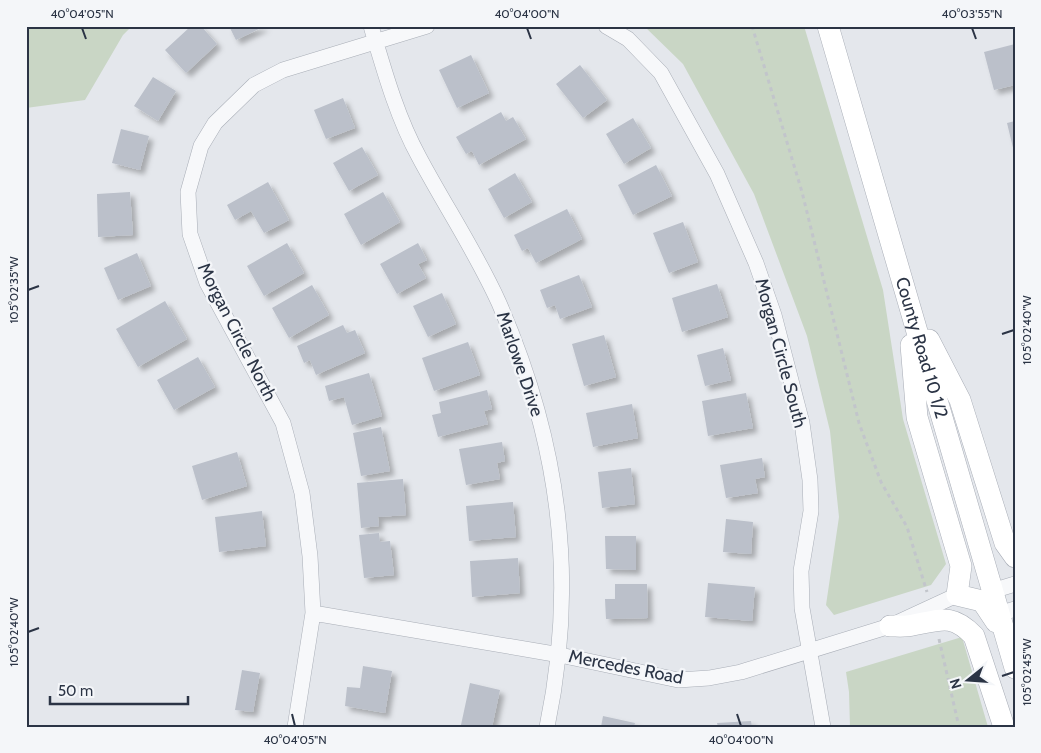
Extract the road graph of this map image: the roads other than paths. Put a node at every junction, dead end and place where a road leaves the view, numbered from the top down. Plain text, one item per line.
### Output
1 (371, 26) edge
2 (427, 26) edge
3 (606, 26) edge
4 (828, 26) edge
5 (376, 42) junction
6 (906, 295) junction
7 (1015, 557) edge
8 (1015, 584) edge
9 (992, 591) junction
10 (957, 595) junction
11 (1007, 611) edge
12 (313, 613) junction
13 (890, 626) junction
14 (1006, 637) junction
15 (812, 650) junction
16 (560, 654) junction
17 (1015, 668) edge
18 (295, 727) edge
19 (547, 727) edge
20 (823, 727) edge
21 (1004, 727) edge

1 - 5 street, Marlowe Drive
2 - 5 street
3 - 15 street, Morgan Circle South
4 - 6 street, County Road 10 1/2
5 - 12 street, Morgan Circle North
5 - 16 street, Marlowe Drive
6 - 7 street
6 - 9 street, County Road 10 1/2
6 - 10 street
8 - 9 street
9 - 11 street, County Road 10 1/2
10 - 13 street, Mercedes Road
10 - 14 street
11 - 14 street, County Road 10 1/2
12 - 16 street, Mercedes Road
12 - 18 street, Morgan Circle North
13 - 15 street, Mercedes Road
13 - 21 street
14 - 17 street, County Road 10 1/2
15 - 16 street, Mercedes Road
15 - 20 street, Morgan Circle South
16 - 19 street, Marlowe Drive

